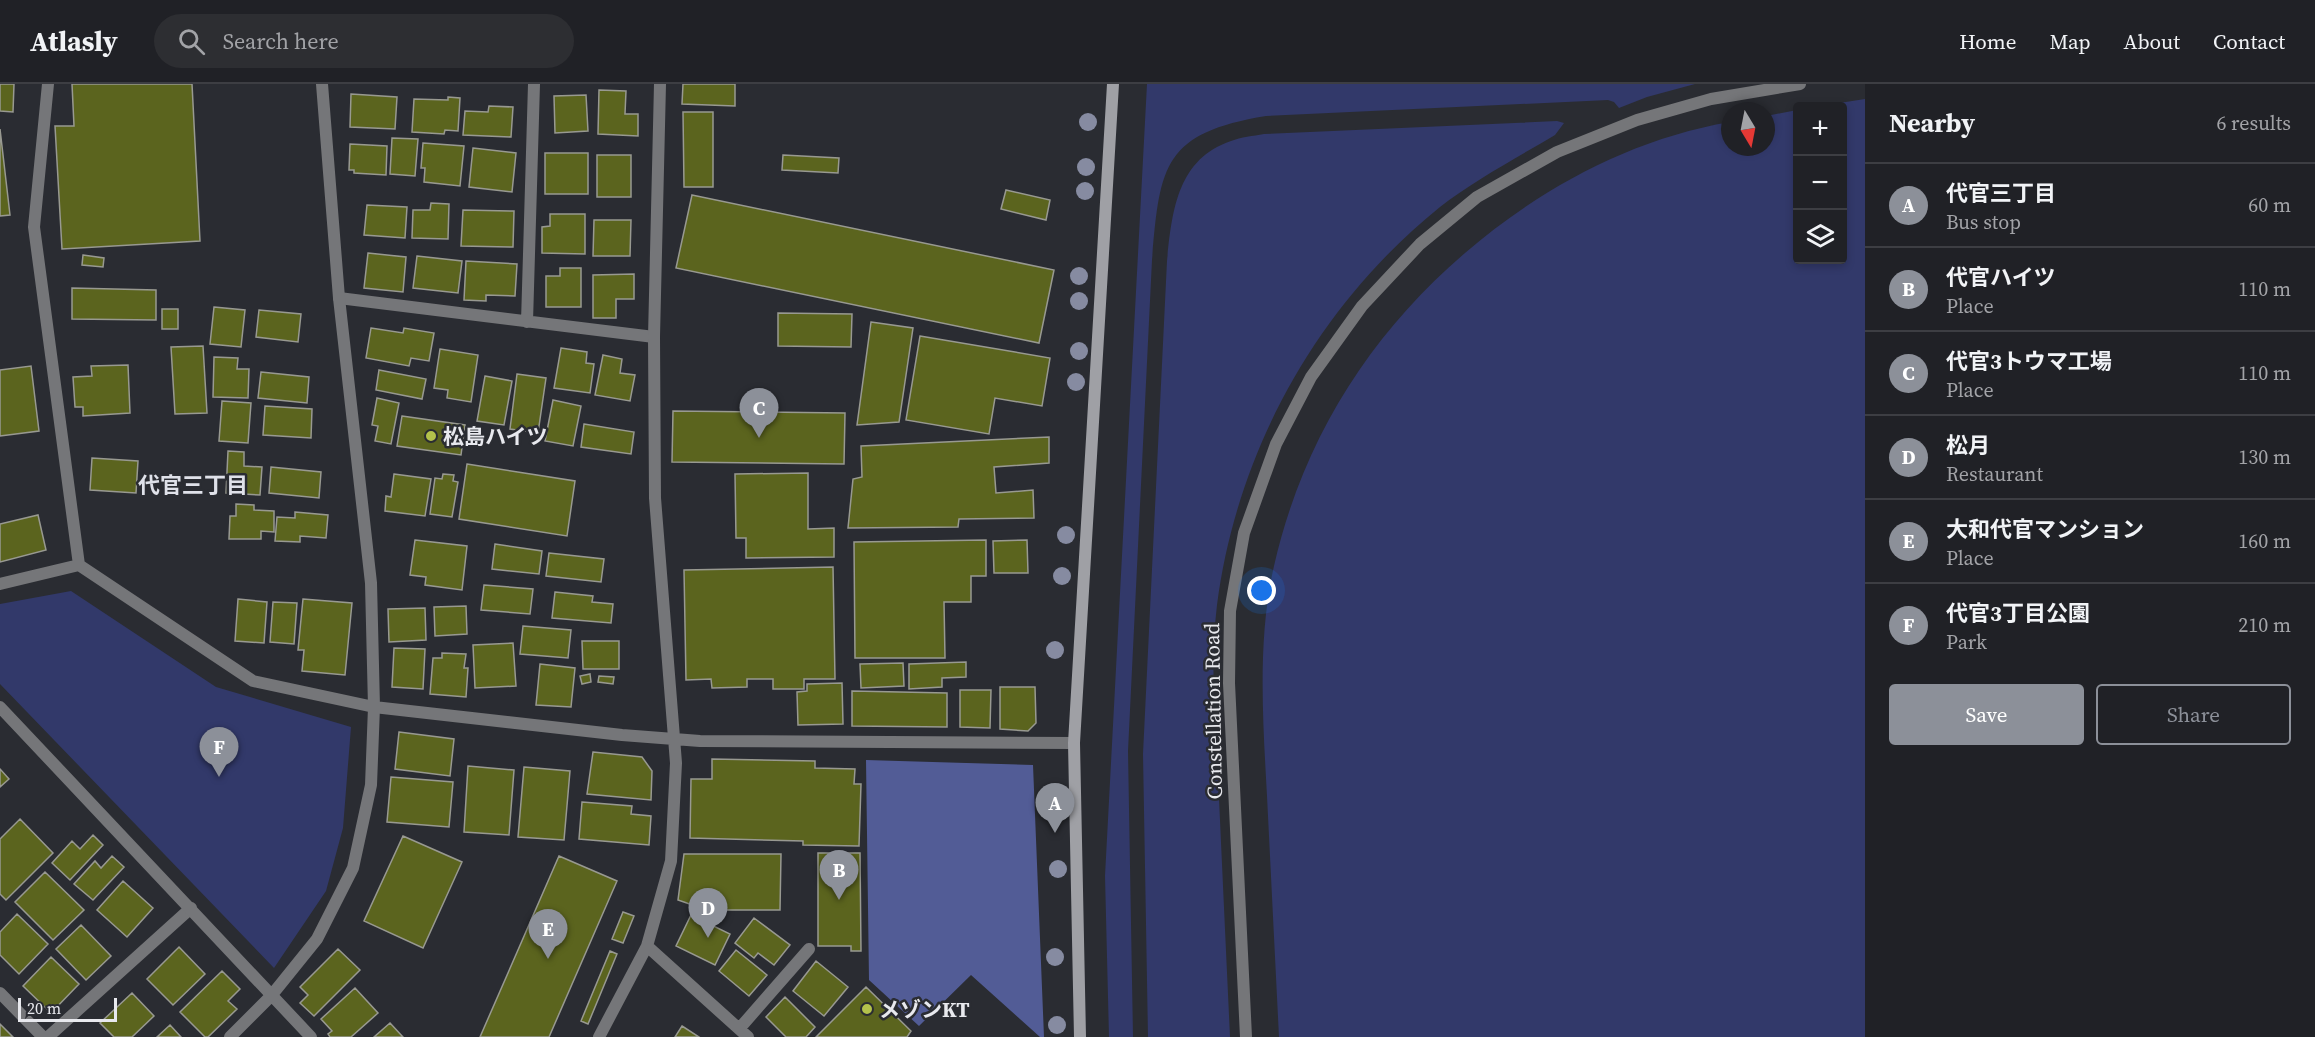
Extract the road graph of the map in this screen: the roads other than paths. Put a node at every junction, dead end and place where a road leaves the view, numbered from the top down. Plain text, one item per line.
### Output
1 (48, 84) edge
2 (322, 84) edge
3 (534, 84) edge
4 (660, 84) edge
5 (1113, 84) edge
6 (1800, 84) edge
7 (339, 298) junction
8 (527, 322) junction
9 (654, 337) junction
10 (79, 565) junction
11 (0, 584) edge
12 (0, 707) edge
13 (374, 708) junction
14 (673, 738) junction
15 (1074, 742) junction
16 (191, 908) junction
17 (647, 946) junction
18 (809, 949) dead end
19 (0, 993) edge
20 (271, 996) junction
21 (744, 1033) edge
22 (46, 1037) edge
23 (230, 1037) edge
24 (311, 1037) edge
25 (599, 1037) edge
26 (1080, 1037) edge
27 (1246, 1037) edge

1 - 10 street
2 - 7 street
3 - 8 street
4 - 9 street
5 - 15 street
6 - 27 street, Constellation Road
7 - 8 street
7 - 13 street
8 - 9 street
9 - 14 street
10 - 11 street
10 - 13 street
12 - 16 street
13 - 14 street
13 - 20 street
14 - 15 street
14 - 17 street
15 - 26 street
16 - 20 street
16 - 22 street
17 - 21 street
17 - 25 street
18 - 21 street
19 - 22 street
20 - 23 street
20 - 24 street

